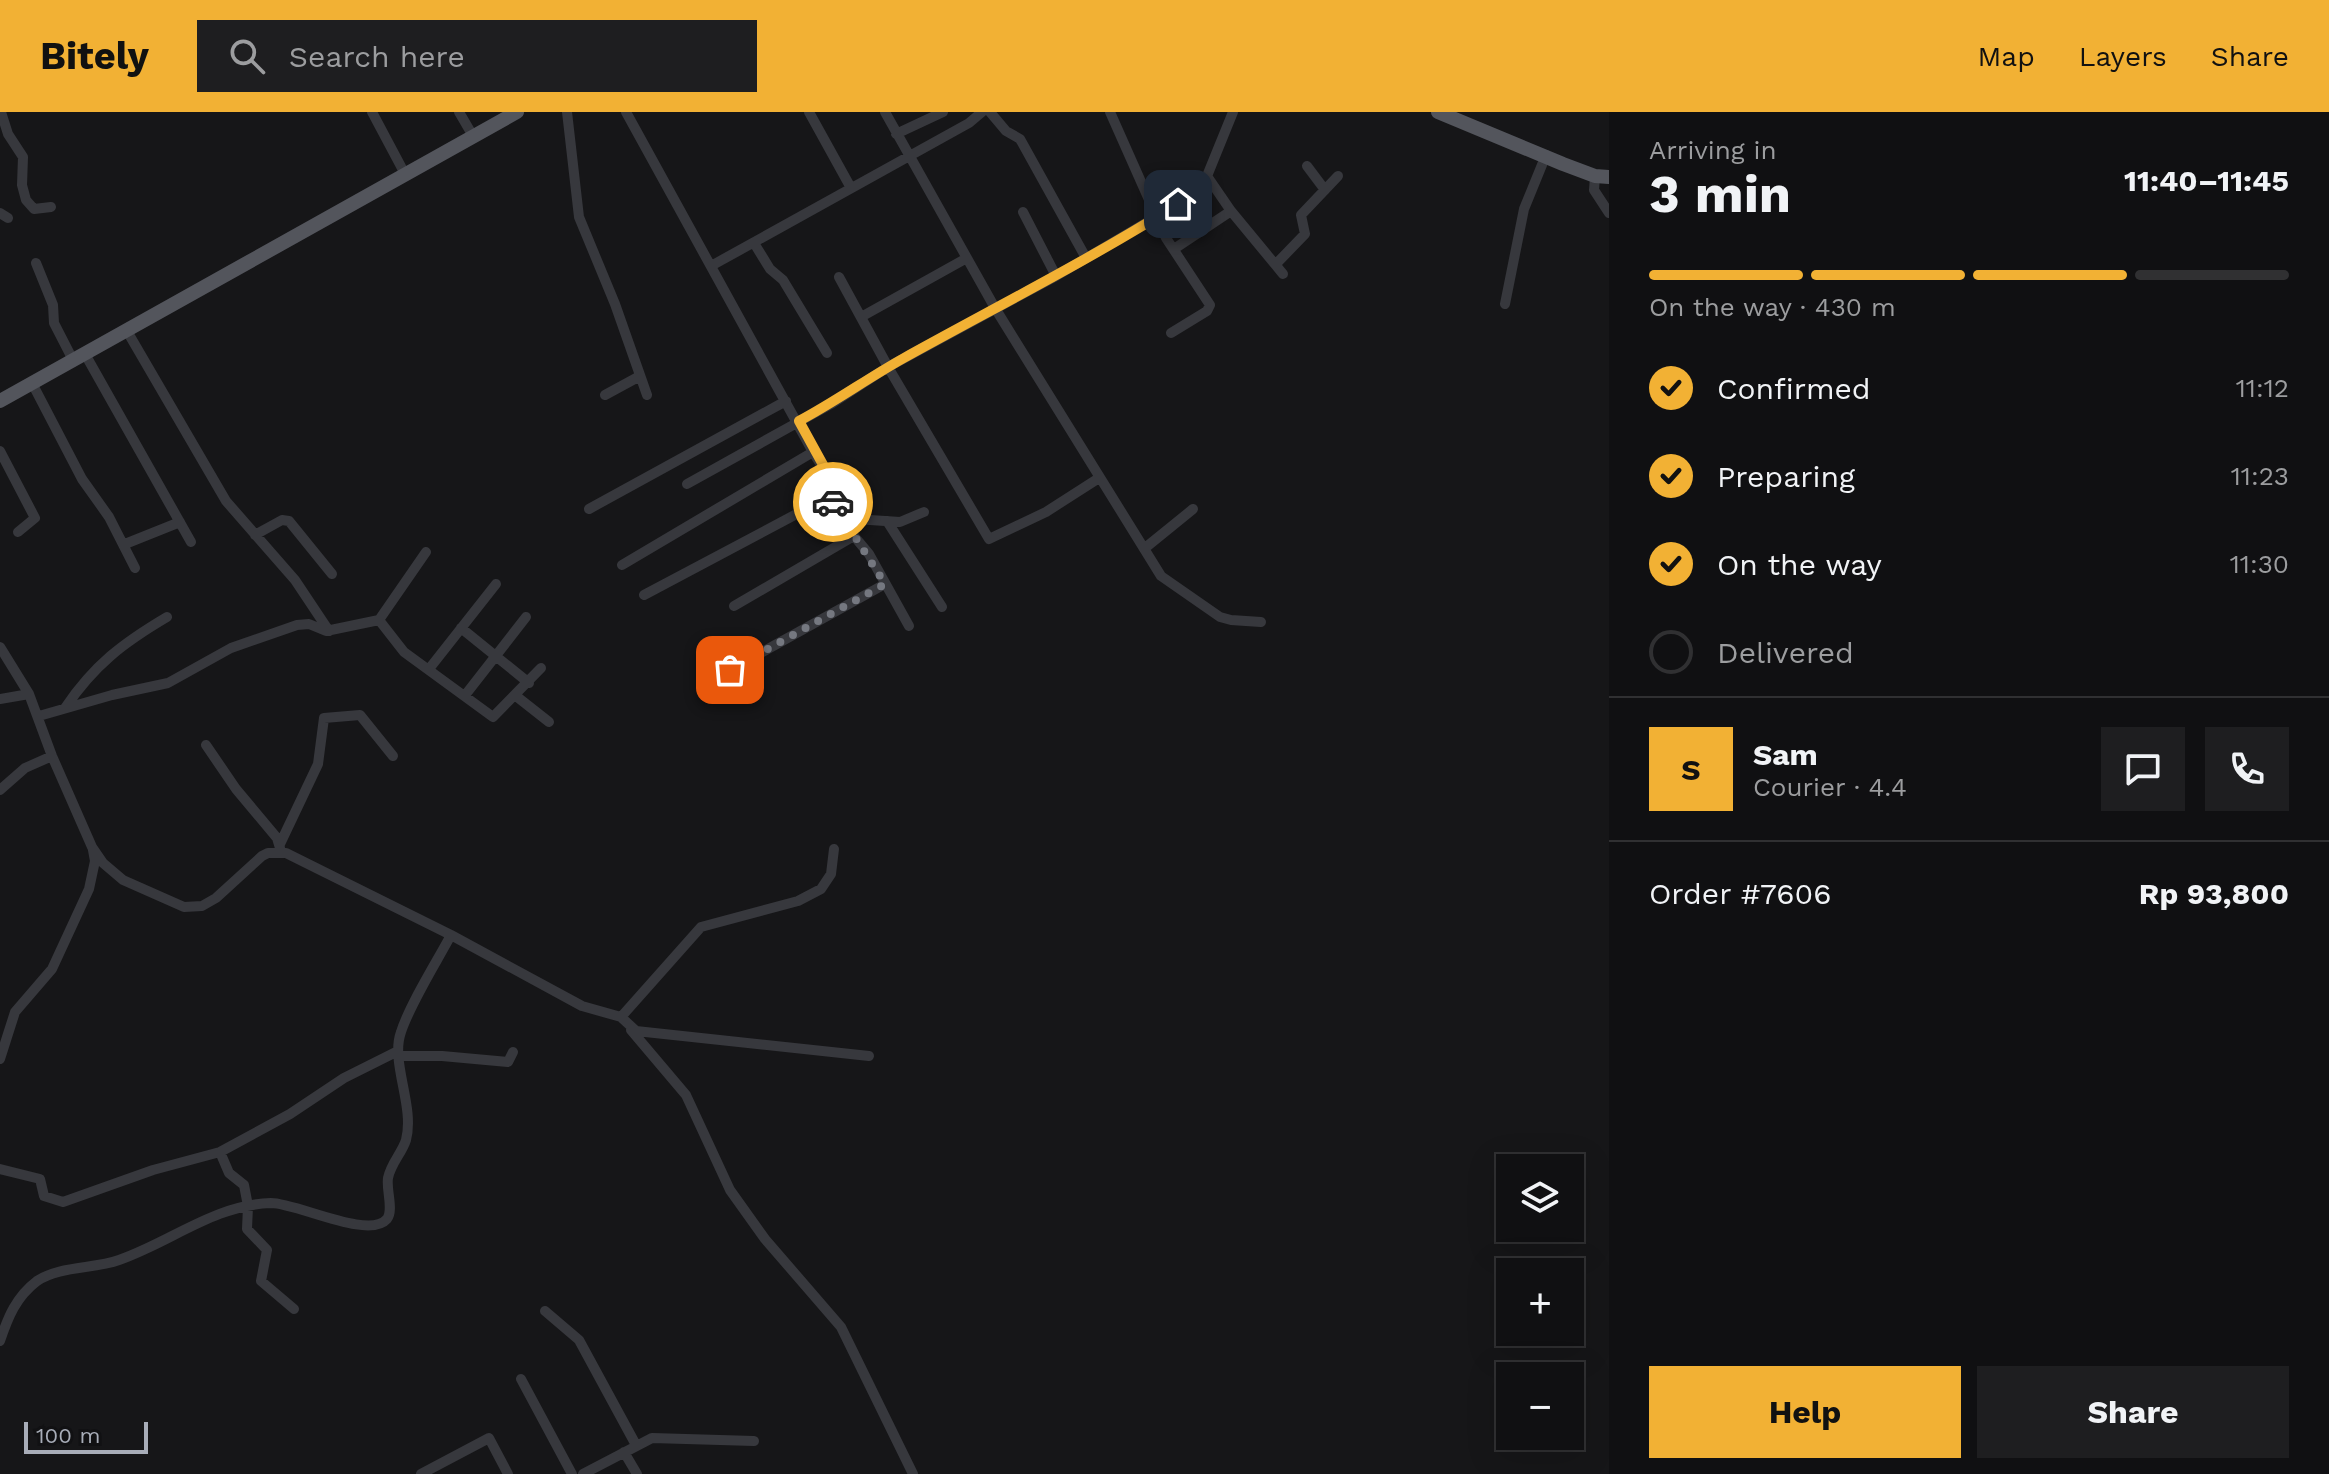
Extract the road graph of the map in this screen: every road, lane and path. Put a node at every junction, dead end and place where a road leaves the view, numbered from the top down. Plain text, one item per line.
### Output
1 (1, 112) edge
2 (372, 112) edge
3 (459, 112) edge
4 (517, 112) edge
5 (567, 112) edge
6 (626, 112) edge
7 (809, 112) edge
8 (885, 112) edge
9 (943, 112) edge
10 (982, 112) edge
11 (990, 112) edge
12 (1110, 112) edge
13 (1233, 112) edge
14 (1438, 112) edge
15 (896, 134) junction
16 (473, 136) junction
17 (4, 137) edge
18 (907, 154) junction
19 (1546, 155) junction
20 (1307, 166) dead end
21 (405, 174) junction
22 (1207, 176) junction
23 (1338, 176) dead end
24 (1602, 176) edge
25 (851, 188) junction
26 (1325, 190) junction
27 (51, 207) dead end
28 (1231, 211) junction
29 (1023, 212) dead end
30 (1609, 213) edge
31 (1156, 218) junction
32 (754, 243) junction
33 (1174, 249) junction
34 (1086, 258) junction
35 (963, 260) junction
36 (36, 263) dead end
37 (1276, 264) junction
38 (711, 266) junction
39 (1283, 274) dead end
40 (1056, 276) junction
41 (839, 277) dead end
42 (1505, 304) dead end
43 (995, 308) junction
44 (861, 317) junction
45 (127, 331) junction
46 (1171, 333) dead end
47 (827, 353) dead end
48 (79, 357) junction
49 (888, 367) junction
50 (640, 376) junction
51 (32, 383) junction
52 (605, 395) dead end
53 (647, 395) dead end
54 (0, 401) edge
55 (786, 401) junction
56 (799, 421) junction
57 (0, 451) edge
58 (813, 452) junction
59 (1099, 478) junction
60 (687, 484) dead end
61 (834, 494) junction
62 (589, 509) dead end
63 (1193, 509) dead end
64 (924, 512) dead end
65 (887, 521) junction
66 (180, 522) junction
67 (18, 532) dead end
68 (255, 535) junction
69 (854, 536) junction
70 (191, 542) dead end
71 (125, 544) junction
72 (1145, 548) junction
73 (426, 552) dead end
74 (622, 565) dead end
75 (135, 568) dead end
76 (332, 574) dead end
77 (496, 584) dead end
78 (885, 584) junction
79 (644, 595) dead end
80 (734, 606) dead end
81 (942, 607) dead end
82 (167, 617) dead end
83 (526, 617) dead end
84 (379, 620) junction
85 (1261, 622) dead end
86 (909, 626) dead end
87 (461, 628) junction
88 (329, 631) junction
89 (0, 647) edge
90 (495, 657) junction
91 (541, 668) dead end
92 (429, 669) junction
93 (730, 670) dead end
94 (529, 683) junction
95 (29, 694) junction
96 (466, 694) junction
97 (516, 696) junction
98 (0, 699) edge
99 (65, 708) junction
100 (39, 716) junction
101 (549, 722) dead end
102 (206, 745) dead end
103 (52, 756) junction
104 (393, 756) dead end
105 (0, 790) edge
106 (92, 847) junction
107 (278, 848) junction
108 (834, 849) dead end
109 (451, 935) junction
110 (624, 1021) junction
111 (513, 1052) dead end
112 (399, 1054) junction
113 (869, 1056) dead end
114 (0, 1059) edge
115 (220, 1152) junction
116 (0, 1169) edge
117 (248, 1206) junction
118 (294, 1309) dead end
119 (545, 1311) dead end
120 (0, 1341) edge
121 (521, 1379) dead end
122 (754, 1441) dead end
123 (636, 1445) junction
124 (624, 1452) junction
125 (421, 1474) edge
126 (508, 1474) edge
127 (572, 1474) edge
128 (583, 1474) edge
129 (637, 1474) edge
130 (913, 1474) edge

1 - 17 street
2 - 21 street
3 - 16 street
4 - 16 main road
5 - 50 street
6 - 38 street
7 - 25 street
8 - 15 street
9 - 15 street
10 - 18 street
11 - 34 street
12 - 31 street
13 - 22 street
14 - 19 main road
15 - 18 street
16 - 21 main road
17 - 27 street
18 - 25 street
18 - 35 street
19 - 24 main road
19 - 42 street
20 - 26 street
21 - 45 main road
22 - 28 street
22 - 31 street
23 - 26 street
24 - 30 street
25 - 32 street
26 - 37 street
28 - 33 street
28 - 37 street
29 - 40 street
31 - 33 street
31 - 34 street
32 - 38 street
32 - 47 street
33 - 46 street
34 - 40 street
35 - 43 street
35 - 44 street
36 - 48 street
37 - 39 street
38 - 55 street
40 - 43 street
41 - 44 street
43 - 49 street
43 - 59 street
44 - 49 street
45 - 48 main road
45 - 68 street
48 - 51 main road
48 - 66 street
49 - 56 street
49 - 59 street
50 - 52 street
50 - 53 street
51 - 54 main road
51 - 71 street
55 - 56 street
55 - 62 street
56 - 58 street
56 - 60 street
57 - 67 street
58 - 61 street
58 - 74 street
59 - 72 street
61 - 65 street
61 - 69 street
61 - 79 street
63 - 72 street
64 - 65 street
65 - 81 street
66 - 70 street
66 - 71 street
68 - 76 street
68 - 88 street
69 - 78 street
69 - 80 street
71 - 75 street
72 - 85 street
73 - 84 street
77 - 87 street
78 - 86 street
78 - 93 street
82 - 99 street
83 - 90 street
84 - 88 street
84 - 92 street
87 - 90 street
87 - 92 street
88 - 99 street
89 - 95 street
90 - 94 street
90 - 96 street
91 - 94 street
92 - 96 street
94 - 97 street
95 - 98 street
95 - 100 street
96 - 97 street
97 - 101 street
99 - 100 street
100 - 103 street
102 - 107 street
103 - 105 street
103 - 106 street
104 - 107 street
106 - 107 street
106 - 114 street
107 - 109 street
108 - 110 street
109 - 110 street
109 - 112 street
110 - 113 street
110 - 130 street
111 - 112 street
112 - 115 street
112 - 117 street
115 - 116 street
115 - 117 street
117 - 118 street
117 - 120 street
119 - 123 street
121 - 127 street
122 - 123 street
123 - 124 street
124 - 128 street
124 - 129 street
125 - 126 street

